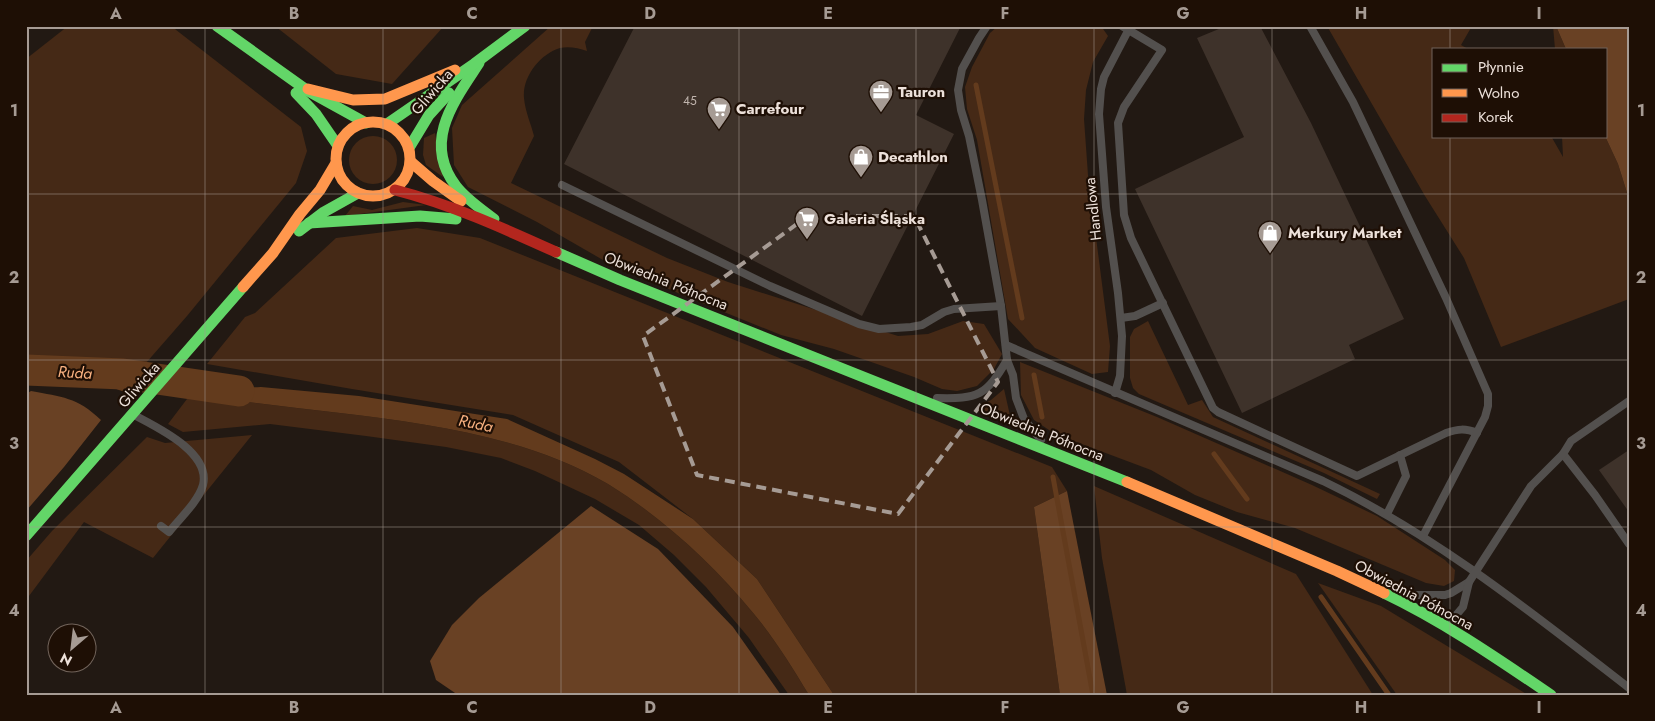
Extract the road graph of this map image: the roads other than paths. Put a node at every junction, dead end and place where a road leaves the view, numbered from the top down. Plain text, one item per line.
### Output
1 (217, 26) edge
2 (525, 26) edge
3 (987, 26) edge
4 (1310, 26) edge
5 (1126, 28) edge
6 (481, 60) junction
7 (276, 70) junction
8 (308, 89) junction
9 (366, 123) junction
10 (387, 124) junction
11 (338, 146) junction
12 (409, 148) junction
13 (411, 162) junction
14 (336, 163) junction
15 (562, 185) dead end
16 (395, 190) junction
17 (358, 193) junction
18 (309, 223) junction
19 (506, 229) junction
20 (273, 253) junction
21 (1163, 303) junction
22 (1001, 306) junction
23 (1121, 318) junction
24 (1006, 346) junction
25 (1007, 360) junction
26 (1115, 393) junction
27 (915, 397) junction
28 (1629, 401) edge
29 (133, 415) junction
30 (1477, 433) junction
31 (1050, 451) junction
32 (1563, 454) junction
33 (1400, 455) junction
34 (1387, 514) junction
35 (161, 526) dead end
36 (26, 536) edge
37 (1423, 536) junction
38 (1629, 544) edge
39 (1475, 572) junction
40 (1469, 582) junction
41 (1390, 596) junction
42 (1446, 627) junction
43 (1629, 688) edge
44 (1551, 695) edge

1 - 7 main road
2 - 6 main road, Gliwicka
3 - 22 lane
4 - 30 lane
5 - 21 lane
5 - 23 lane, Handlowa
6 - 8 main road
6 - 10 main road, Gliwicka
6 - 12 main road, Gliwicka
6 - 19 main road
7 - 8 main road
7 - 11 main road
8 - 9 main road
9 - 10 main road
9 - 11 main road
10 - 12 main road
11 - 14 main road
12 - 13 main road
13 - 16 main road
13 - 19 main road, Obwiednia Północna
14 - 17 main road
14 - 20 main road, Gliwicka
15 - 22 lane
16 - 17 main road
16 - 19 main road, Obwiednia Północna
17 - 18 main road, Gliwicka
18 - 19 main road
18 - 20 main road, Gliwicka
19 - 27 main road, Obwiednia Północna
20 - 29 main road, Gliwicka
21 - 23 lane
21 - 33 lane
22 - 24 lane
23 - 26 lane, Handlowa
24 - 25 lane
24 - 26 lane
25 - 27 lane
25 - 31 lane
26 - 34 lane
27 - 31 main road, Obwiednia Północna
28 - 32 lane
29 - 35 lane
29 - 36 main road, Gliwicka
30 - 33 lane
30 - 37 lane
31 - 41 main road, Obwiednia Północna
32 - 38 lane
32 - 39 lane
33 - 34 lane
34 - 37 lane
37 - 39 lane
39 - 40 lane
39 - 43 lane
40 - 41 lane
40 - 42 lane
41 - 42 main road, Obwiednia Północna
42 - 44 main road, Obwiednia Północna

